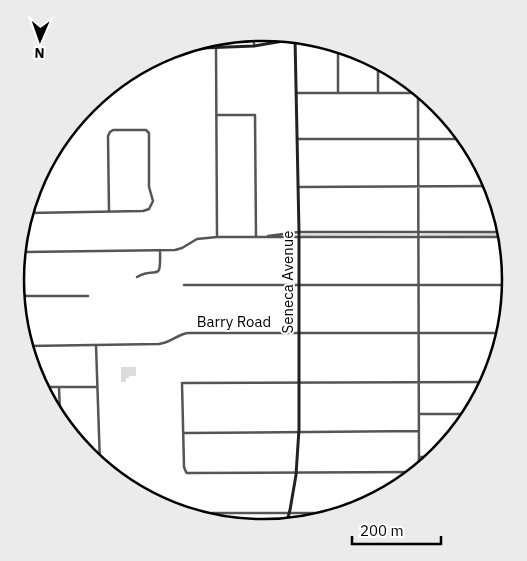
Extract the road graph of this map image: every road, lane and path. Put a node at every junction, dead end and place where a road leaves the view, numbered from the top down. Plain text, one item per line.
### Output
1 (254, 41) edge
2 (279, 41) edge
3 (295, 43) edge
4 (254, 46) junction
5 (204, 48) edge
6 (216, 48) junction
7 (338, 52) edge
8 (378, 70) edge
9 (412, 92) edge
10 (297, 93) junction
11 (338, 93) junction
12 (378, 93) junction
13 (419, 98) edge
14 (216, 115) junction
15 (298, 139) junction
16 (418, 139) junction
17 (457, 139) edge
18 (418, 186) junction
19 (484, 186) edge
20 (298, 187) junction
21 (109, 212) junction
22 (33, 213) edge
23 (418, 232) junction
24 (498, 232) edge
25 (299, 235) junction
26 (217, 237) junction
27 (256, 237) junction
28 (418, 237) junction
29 (499, 237) edge
30 (160, 250) junction
31 (26, 251) edge
32 (137, 277) dead end
33 (184, 285) dead end
34 (299, 285) junction
35 (418, 285) junction
36 (503, 285) edge
37 (24, 294) edge
38 (88, 296) dead end
39 (299, 333) junction
40 (418, 333) junction
41 (498, 333) edge
42 (96, 345) junction
43 (33, 346) edge
44 (418, 382) junction
45 (481, 382) edge
46 (299, 383) junction
47 (48, 387) edge
48 (59, 387) junction
49 (98, 387) junction
50 (60, 407) edge
51 (418, 414) junction
52 (463, 414) edge
53 (419, 431) junction
54 (299, 432) junction
55 (184, 433) junction
56 (100, 456) edge
57 (418, 457) junction
58 (426, 457) edge
59 (419, 464) edge
60 (408, 472) edge
61 (296, 473) junction
62 (205, 513) edge
63 (289, 513) junction
64 (322, 513) edge
65 (287, 519) edge

1 - 4 street
2 - 4 street
3 - 10 street, Seneca Avenue
4 - 6 street
5 - 6 street
6 - 14 street
7 - 11 street
8 - 12 street
9 - 12 street
10 - 11 street
10 - 15 street, Seneca Avenue
11 - 12 street
13 - 16 street
14 - 26 street
14 - 27 street
15 - 16 street
15 - 20 street, Seneca Avenue
16 - 17 street
16 - 18 street
18 - 19 street
18 - 20 street
18 - 23 street
20 - 25 street, Seneca Avenue
21 - 21 street
21 - 22 street
23 - 24 street
23 - 25 street
23 - 28 street
25 - 27 street
25 - 28 street
25 - 34 street, Seneca Avenue
26 - 27 street
26 - 30 street
28 - 29 street
28 - 35 street
30 - 31 street
30 - 32 street
33 - 34 street
34 - 35 street
34 - 39 street, Seneca Avenue
35 - 36 street
35 - 40 street
37 - 38 street
39 - 40 street, Barry Road
39 - 42 street, Barry Road
39 - 46 street, Seneca Avenue
40 - 41 street, Barry Road
40 - 44 street
42 - 43 street, Barry Road
42 - 49 street
44 - 45 street
44 - 46 street
44 - 51 street
46 - 54 street, Seneca Avenue
46 - 55 street
47 - 48 street
48 - 49 street
48 - 50 street
49 - 56 street
51 - 52 street
51 - 53 street
53 - 54 street
53 - 57 street
54 - 55 street
54 - 61 street, Seneca Avenue
55 - 61 street
57 - 58 street
57 - 59 street
60 - 61 street
61 - 63 street, Seneca Avenue
62 - 63 street
63 - 64 street
63 - 65 street, Seneca Avenue

